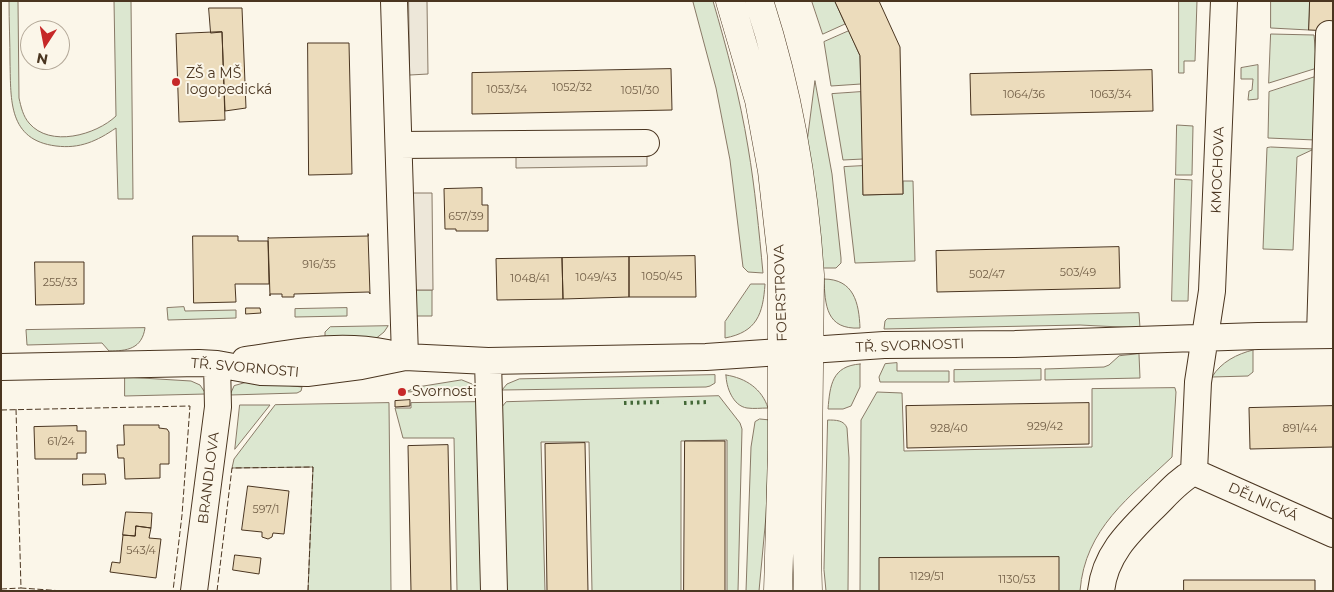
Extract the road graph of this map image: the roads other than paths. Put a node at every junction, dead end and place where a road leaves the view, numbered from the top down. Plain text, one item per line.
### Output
1 (394, 1) edge
2 (730, 1) edge
3 (759, 1) edge
4 (1224, 1) edge
5 (1329, 34) dead end
6 (646, 142) dead end
7 (399, 145) junction
8 (1326, 335) edge
9 (1206, 338) junction
10 (810, 350) junction
11 (782, 352) junction
12 (405, 357) junction
13 (488, 361) junction
14 (217, 364) junction
15 (1, 367) edge
16 (1194, 472) junction
17 (1333, 534) edge
18 (194, 591) edge
19 (494, 591) edge
20 (778, 591) edge
21 (808, 591) edge
22 (1101, 591) edge

1 - 7 street
2 - 11 main road, FOERSTROVA
3 - 10 main road, FOERSTROVA
4 - 9 street, KMOCHOVA
5 - 8 street
6 - 7 street
7 - 12 street
8 - 9 street, TŘ. SVORNOSTI
9 - 10 street, TŘ. SVORNOSTI
9 - 16 street
10 - 11 street, TŘ. SVORNOSTI
10 - 21 main road, FOERSTROVA
11 - 13 street, TŘ. SVORNOSTI
11 - 20 main road, FOERSTROVA
12 - 13 street, TŘ. SVORNOSTI
12 - 14 street, TŘ. SVORNOSTI
13 - 19 street
14 - 15 street, TŘ. SVORNOSTI
14 - 18 street, BRANDLOVA
16 - 17 street, DĚLNICKÁ
16 - 22 street

